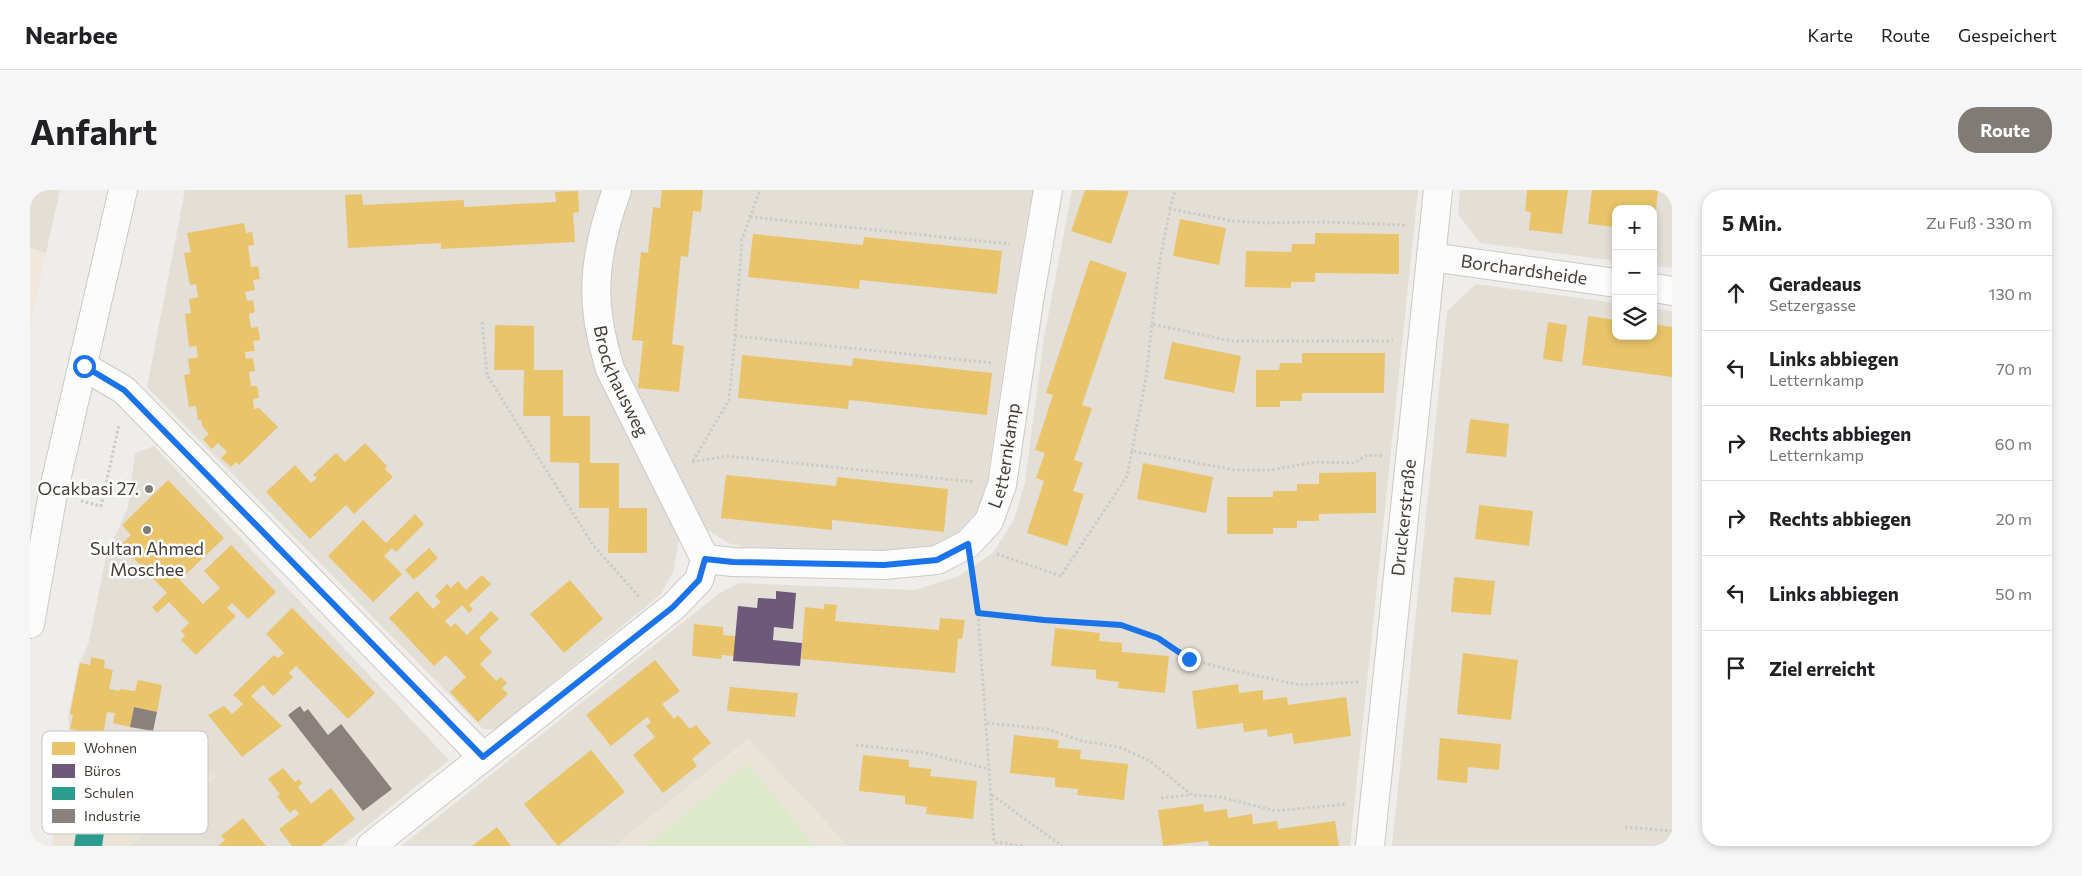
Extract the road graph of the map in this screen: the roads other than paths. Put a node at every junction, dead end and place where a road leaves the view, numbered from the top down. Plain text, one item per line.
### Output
1 (123, 190) edge
2 (617, 190) edge
3 (1048, 190) edge
4 (1438, 190) edge
5 (1431, 258) junction
6 (1612, 282) edge
7 (1657, 289) edge
8 (1672, 291) edge
9 (84, 366) junction
10 (705, 559) junction
11 (30, 624) edge
12 (483, 757) junction
13 (371, 846) edge
14 (1370, 846) edge

1 - 9 street
2 - 10 street, Brockhausweg
3 - 10 street, Letternkamp
4 - 5 street, Druckerstraße
5 - 6 street, Borchardsheide
5 - 14 street, Druckerstraße
7 - 8 street
9 - 11 street
9 - 12 street
10 - 12 street
12 - 13 street

